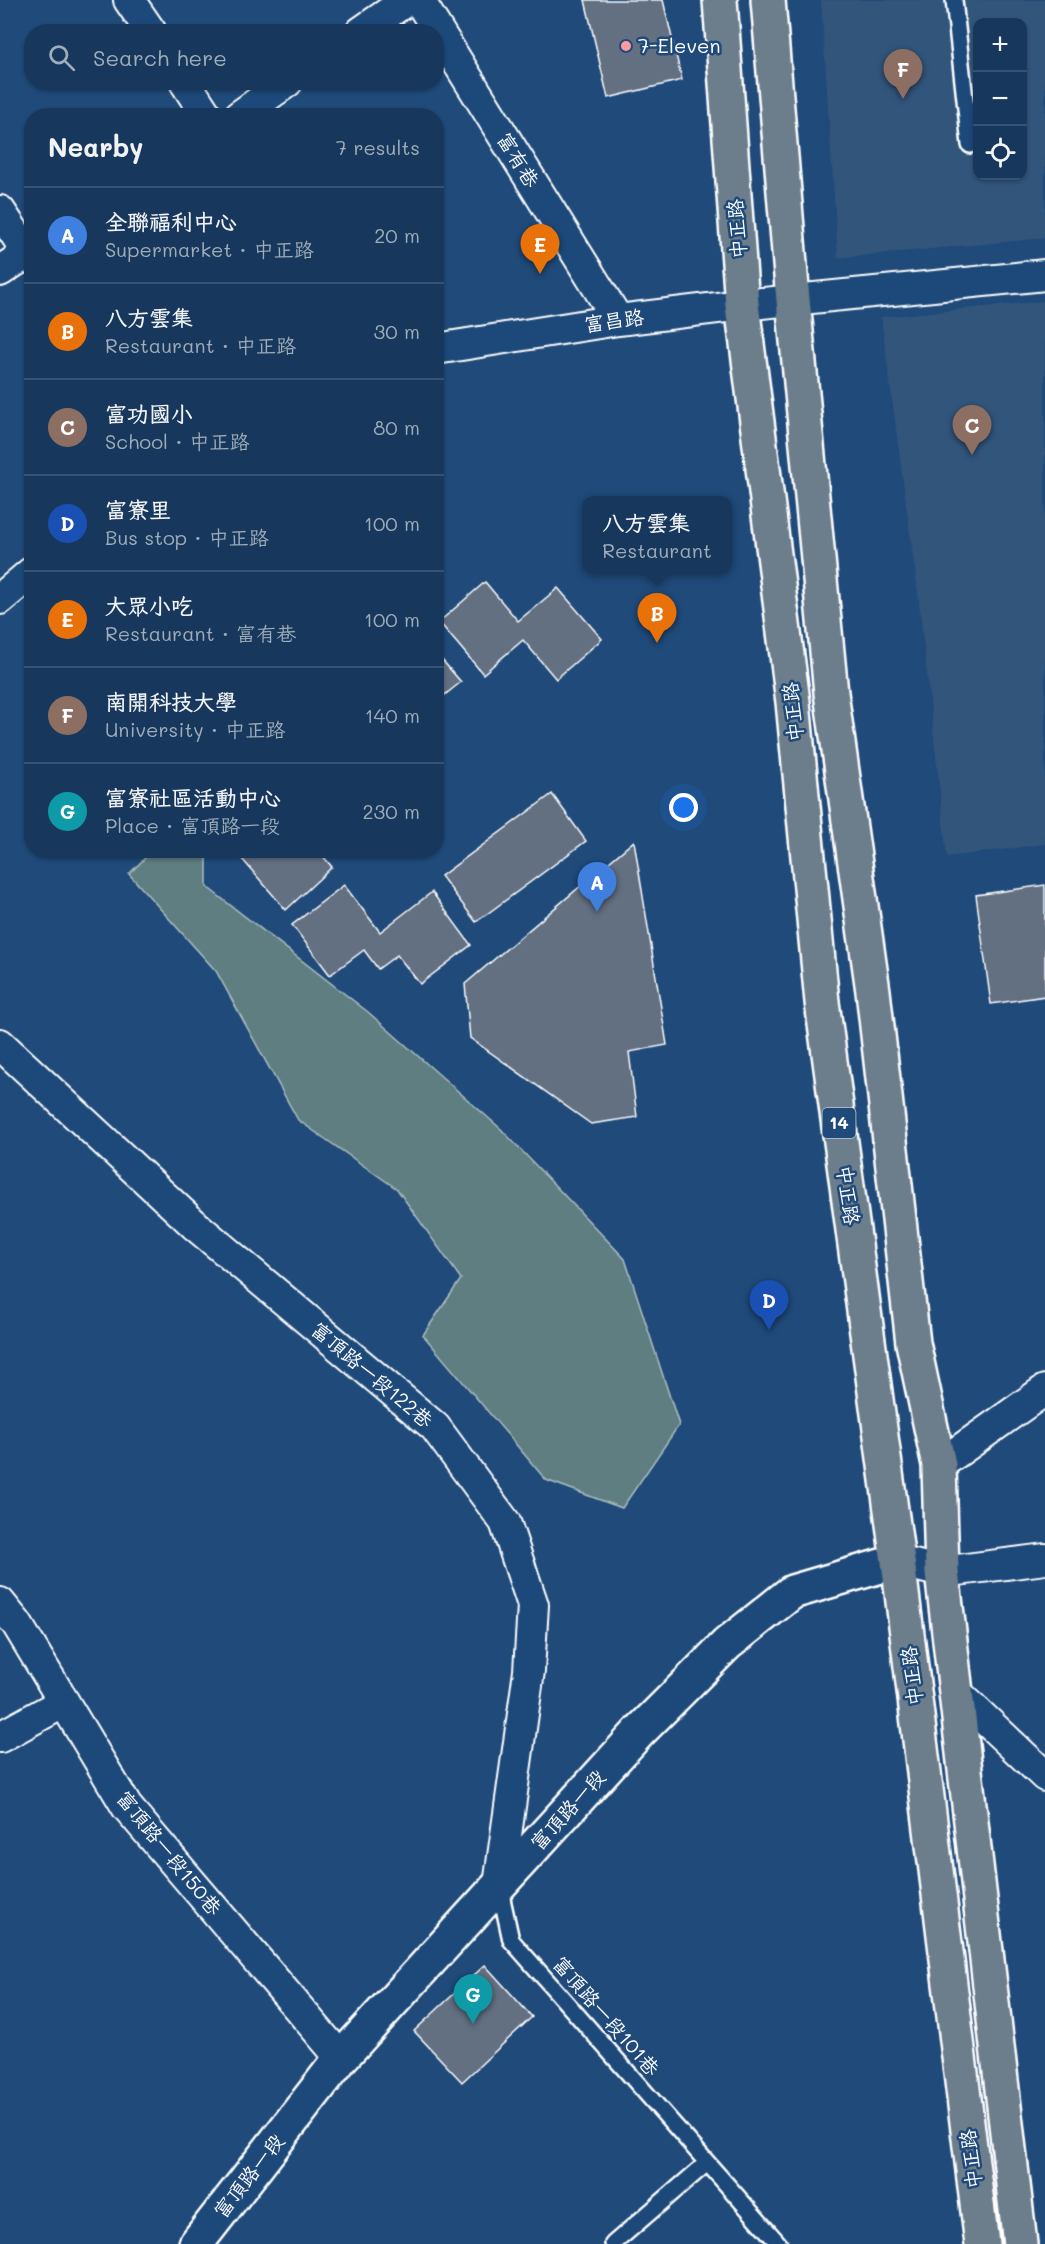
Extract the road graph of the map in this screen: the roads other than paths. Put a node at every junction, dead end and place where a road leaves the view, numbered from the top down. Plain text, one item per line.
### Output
1 (129, 0) edge
2 (407, 0) edge
3 (419, 0) edge
4 (720, 0) edge
5 (768, 0) edge
6 (954, 0) edge
7 (146, 24) edge
8 (372, 24) edge
9 (434, 24) edge
10 (444, 40) edge
11 (190, 90) edge
12 (276, 90) edge
13 (202, 108) edge
14 (250, 108) edge
15 (970, 145) dead end
16 (0, 211) edge
17 (24, 245) edge
18 (24, 257) edge
19 (0, 271) edge
20 (1045, 275) edge
21 (793, 300) junction
22 (742, 305) junction
23 (618, 320) junction
24 (444, 348) edge
25 (24, 579) edge
26 (0, 599) edge
27 (0, 1044) edge
28 (1045, 1390) edge
29 (939, 1465) junction
30 (1045, 1559) edge
31 (898, 1561) junction
32 (942, 1572) junction
33 (0, 1604) edge
34 (956, 1692) junction
35 (64, 1701) junction
36 (0, 1737) edge
37 (1045, 1776) edge
38 (499, 1885) junction
39 (341, 2058) junction
40 (707, 2163) junction
41 (196, 2244) edge
42 (613, 2244) edge
43 (779, 2244) edge
44 (982, 2244) edge
45 (1020, 2244) edge

1 - 7 street
2 - 8 street
3 - 9 street, 富有巷
4 - 22 main road, 中正路 / 14
5 - 21 main road, 中正路
6 - 15 lane
10 - 23 street, 富有巷
11 - 13 street
12 - 14 street
16 - 17 street
18 - 19 street
20 - 21 street, 富昌路
21 - 22 street, 富昌路
21 - 29 main road, 中正路
22 - 23 street, 富昌路
22 - 31 main road, 中正路 / 14
23 - 24 street, 富昌路
25 - 26 street
27 - 38 street, 富頂路一段122巷
28 - 29 street
29 - 32 main road, 中正路
30 - 32 street
31 - 32 street
31 - 38 street, 富頂路一段
31 - 44 main road, 中正路 / 14
32 - 34 main road, 中正路
33 - 35 street, 富頂路一段150巷
34 - 37 street
34 - 45 main road, 中正路
35 - 36 street
35 - 39 street, 富頂路一段150巷
38 - 39 street, 富頂路一段
38 - 40 lane, 富頂路一段101巷
39 - 41 street, 富頂路一段
40 - 42 lane
40 - 43 lane, 富頂路一段101巷

